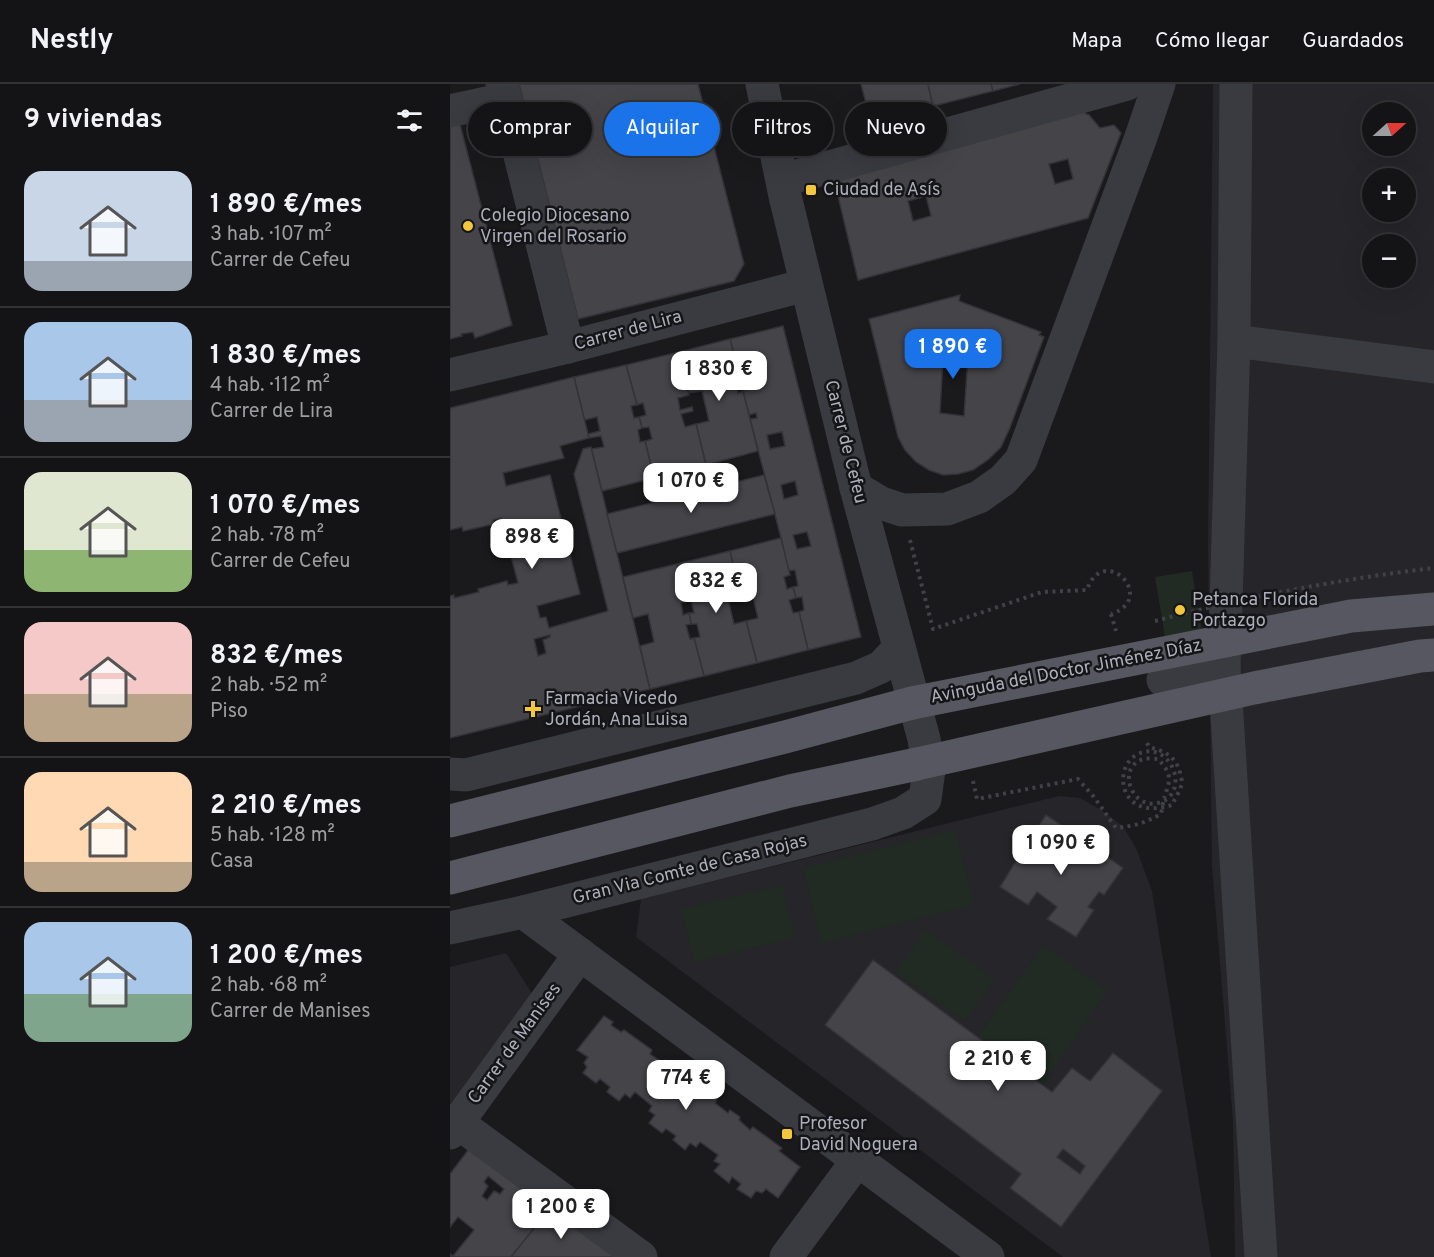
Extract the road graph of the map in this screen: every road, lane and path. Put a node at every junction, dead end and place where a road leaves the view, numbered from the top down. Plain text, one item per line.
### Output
1 (762, 84) edge
2 (1127, 84) edge
3 (1159, 84) edge
4 (1236, 84) edge
5 (504, 91) edge
6 (450, 111) edge
7 (783, 180) junction
8 (806, 285) junction
9 (1234, 341) junction
10 (568, 347) junction
11 (1434, 368) edge
12 (450, 375) edge
13 (856, 488) junction
14 (902, 510) junction
15 (1434, 568) edge
16 (1434, 609) edge
17 (1149, 622) dead end
18 (1126, 628) dead end
19 (898, 648) junction
20 (1434, 656) edge
21 (1224, 668) junction
22 (1163, 681) dead end
23 (1147, 743) dead end
24 (450, 774) edge
25 (972, 775) dead end
26 (925, 799) joint
27 (450, 821) edge
28 (450, 879) edge
29 (523, 912) junction
30 (450, 928) edge
31 (580, 954) junction
32 (454, 1128) edge
33 (857, 1161) junction
34 (641, 1257) edge
35 (786, 1257) edge
36 (988, 1257) edge
37 (1261, 1257) edge

1 - 7 street, Carrer de Cefeu
2 - 7 street
3 - 14 street
4 - 9 street
5 - 6 street
5 - 10 street
7 - 8 street, Carrer de Cefeu
8 - 10 street, Carrer de Lira
8 - 13 street, Carrer de Cefeu
9 - 11 street
9 - 21 street
10 - 12 street, Carrer de Lira
13 - 14 street
13 - 19 street, Carrer de Cefeu
14 - 18 path, bridge
15 - 17 path, bridge
16 - 27 main road, Avinguda del Doctor Jiménez Díaz, bridge
19 - 24 street
19 - 26 street, Carrer de Cefeu
20 - 28 main road, bridge
21 - 22 street
21 - 37 street
23 - 25 path, bridge
26 - 29 street, Gran Via Comte de Casa Rojas
29 - 30 street, Gran Via Comte de Casa Rojas
29 - 31 street
31 - 32 street, Carrer de Manises
31 - 33 street
32 - 34 street
33 - 35 street
33 - 36 street

